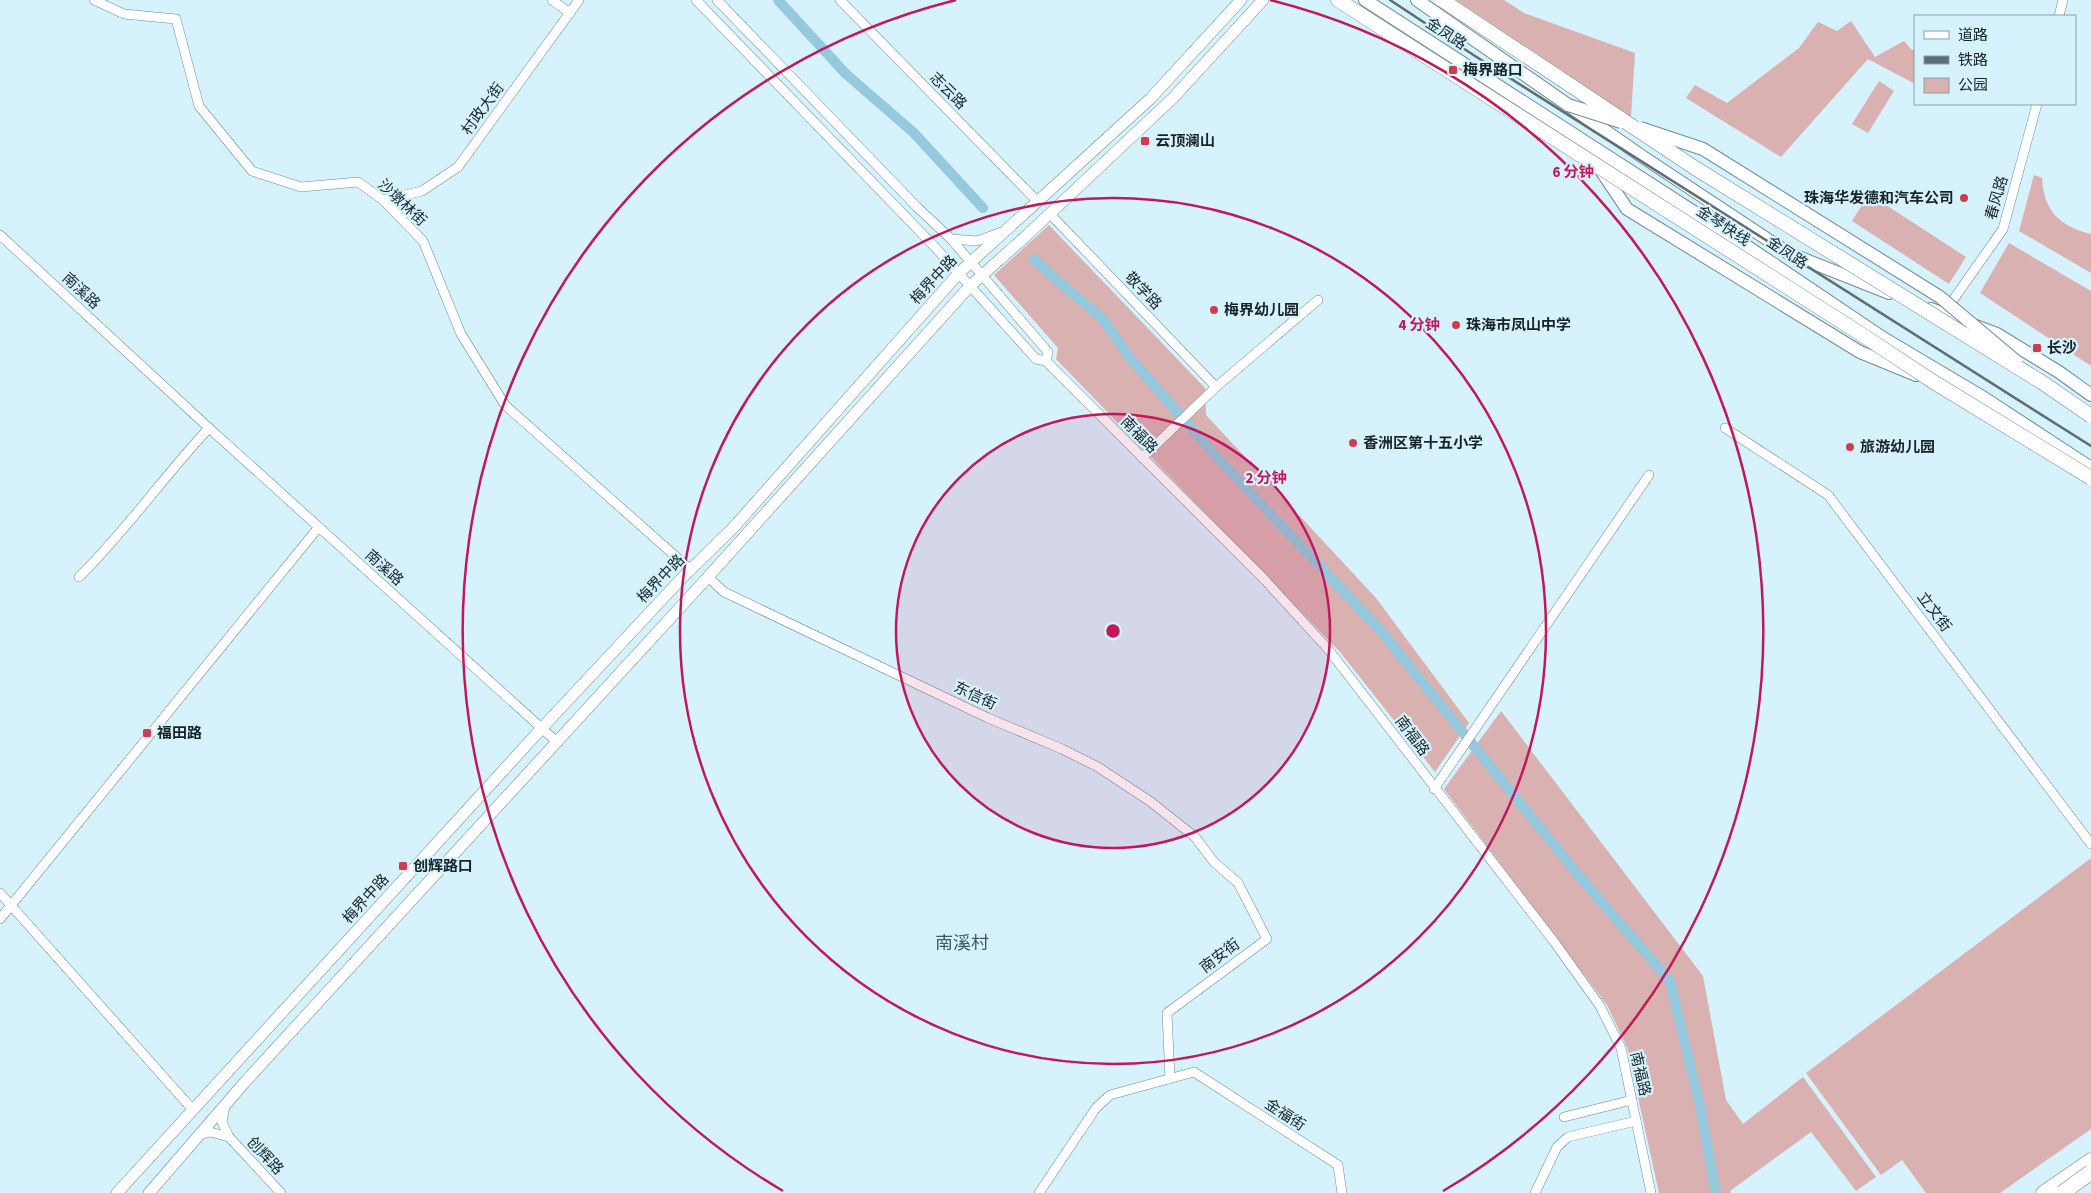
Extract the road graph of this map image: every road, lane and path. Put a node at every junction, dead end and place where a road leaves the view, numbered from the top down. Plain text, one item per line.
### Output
1 (94, 0) edge
2 (552, 0) edge
3 (579, 0) edge
4 (696, 0) edge
5 (717, 0) edge
6 (840, 0) edge
7 (1241, 0) edge
8 (1263, 0) edge
9 (1338, 0) edge
10 (1364, 0) edge
11 (1418, 0) edge
12 (1442, 0) edge
13 (2063, 0) edge
14 (570, 13) junction
15 (2059, 15) edge
16 (1568, 105) junction
17 (2037, 105) edge
18 (1580, 140) junction
19 (1060, 180) junction
20 (1072, 193) junction
21 (383, 200) junction
22 (1037, 201) junction
23 (1050, 214) junction
24 (1002, 232) junction
25 (0, 235) edge
26 (951, 239) junction
27 (972, 262) junction
28 (959, 273) junction
29 (983, 275) junction
30 (970, 286) junction
31 (1318, 300) dead end
32 (1943, 314) junction
33 (1046, 361) junction
34 (1932, 382) junction
35 (2043, 384) junction
36 (1216, 388) junction
37 (2091, 395) edge
38 (2091, 416) edge
39 (209, 428) junction
40 (1726, 428) dead end
41 (1142, 458) junction
42 (2091, 468) edge
43 (1649, 475) dead end
44 (2091, 478) edge
45 (318, 528) junction
46 (691, 570) junction
47 (79, 576) dead end
48 (708, 577) junction
49 (542, 728) junction
50 (557, 742) junction
51 (1434, 789) junction
52 (2091, 844) edge
53 (1214, 862) joint
54 (0, 893) edge
55 (11, 905) junction
56 (0, 919) edge
57 (1170, 1079) junction
58 (1632, 1100) junction
59 (226, 1104) junction
60 (193, 1110) junction
61 (1564, 1117) dead end
62 (1636, 1121) junction
63 (199, 1135) junction
64 (229, 1137) junction
65 (2091, 1160) edge
66 (2091, 1172) edge
67 (2066, 1177) junction
68 (117, 1193) edge
69 (149, 1193) edge
70 (281, 1193) edge
71 (1039, 1193) edge
72 (1342, 1193) edge
73 (1535, 1193) edge
74 (1651, 1193) edge
75 (2043, 1193) edge
76 (2062, 1193) edge
77 (2077, 1193) edge

1 - 21 street, 沙墩林街
2 - 14 street
3 - 14 street, 村政大街
4 - 28 street
5 - 26 street
6 - 22 street, 志云路
7 - 19 main road, 梅界中路
8 - 20 main road, 梅界中路
9 - 34 highway, 金琴快线, bridge
10 - 18 main road, 金凤路
11 - 16 main road, 金凤路
12 - 35 highway, bridge
13 - 15 street
14 - 21 street, 村政大街
16 - 32 main road, 金凤路
16 - 35 main road, bridge
17 - 32 street, 春风路
18 - 34 main road, bridge
18 - 42 main road, 金凤路
19 - 20 street
19 - 22 main road, 梅界中路
20 - 23 main road, 梅界中路
21 - 46 street, 沙墩林街
22 - 24 main road, 梅界中路
23 - 29 main road, 梅界中路
23 - 36 street, 敬学路
24 - 26 street
24 - 27 main road, 梅界中路
25 - 39 street, 南溪路
26 - 27 street
27 - 28 main road, 梅界中路
27 - 29 street
28 - 30 street
28 - 46 main road, 梅界中路
29 - 30 main road, 梅界中路
29 - 33 street
30 - 33 street
30 - 48 main road, 梅界中路
31 - 36 street
32 - 37 main road, 金凤路
33 - 41 street, 南福路
34 - 44 highway, 金琴快线, bridge
35 - 38 highway, bridge
36 - 41 street
39 - 45 street, 南溪路
39 - 47 street
40 - 52 street, 立文街
41 - 51 street, 南福路
43 - 51 street
45 - 49 street, 南溪路
45 - 55 street
46 - 49 main road, 梅界中路
48 - 50 main road, 梅界中路
48 - 53 street, 东信街
49 - 50 street, 南溪路
49 - 60 main road, 梅界中路
50 - 59 main road, 梅界中路
51 - 58 street, 南福路
53 - 57 street, 南安街
54 - 55 street
55 - 56 street
55 - 60 street
57 - 71 street
57 - 72 street, 金福街
58 - 61 street
58 - 62 street, 南福路
59 - 63 main road, 梅界中路
59 - 64 street
60 - 68 main road, 梅界中路
62 - 73 street
62 - 74 street, 南福路
63 - 64 street
63 - 69 main road, 梅界中路
64 - 70 street, 创辉路
65 - 67 highway
66 - 76 highway, bridge
67 - 75 highway
67 - 77 highway

